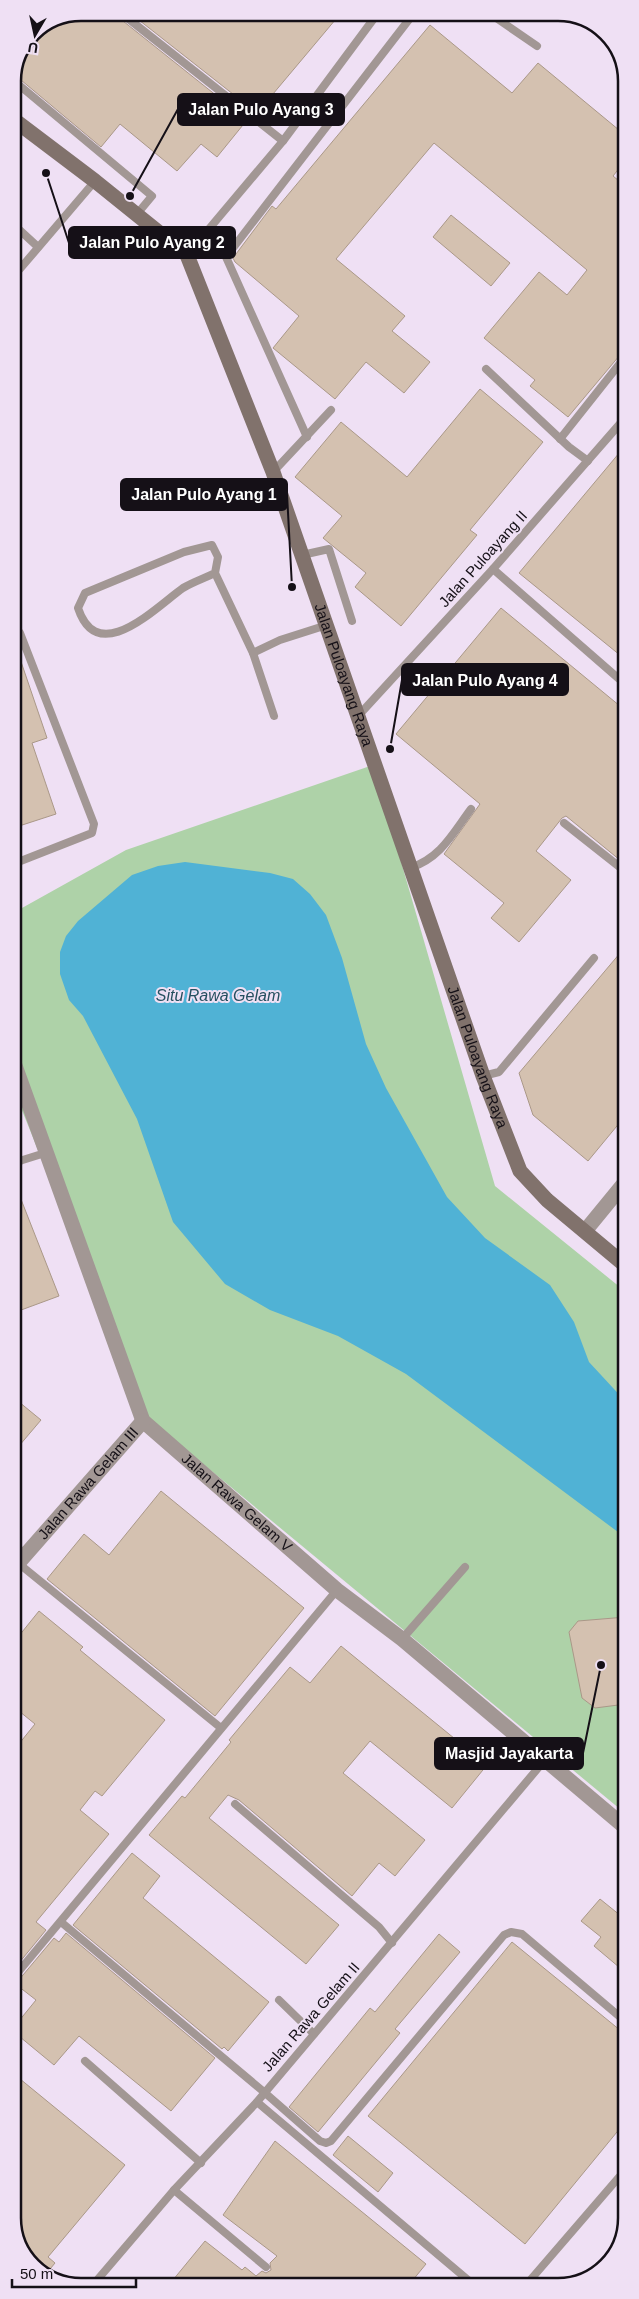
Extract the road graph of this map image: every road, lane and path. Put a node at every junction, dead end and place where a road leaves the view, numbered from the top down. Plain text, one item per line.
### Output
1 (131, 21) edge
2 (373, 21) edge
3 (408, 21) edge
4 (501, 21) edge
5 (537, 46) dead end
6 (21, 87) edge
7 (21, 126) edge
8 (283, 141) junction
9 (95, 181) junction
10 (137, 214) junction
11 (21, 231) edge
12 (38, 246) junction
13 (187, 255) junction
14 (21, 267) edge
15 (618, 366) edge
16 (486, 369) dead end
17 (331, 410) dead end
18 (618, 426) edge
19 (307, 437) junction
20 (560, 439) junction
21 (588, 461) junction
22 (273, 472) junction
23 (302, 555) junction
24 (493, 569) junction
25 (215, 573) junction
26 (352, 621) dead end
27 (327, 625) junction
28 (21, 636) edge
29 (253, 652) junction
30 (618, 678) edge
31 (359, 715) junction
32 (274, 716) dead end
33 (471, 809) dead end
34 (564, 824) dead end
35 (21, 861) edge
36 (618, 866) edge
37 (410, 868) junction
38 (594, 958) dead end
39 (483, 1076) junction
40 (21, 1083) edge
41 (45, 1153) junction
42 (21, 1161) edge
43 (618, 1191) edge
44 (586, 1231) junction
45 (618, 1259) edge
46 (143, 1421) junction
47 (21, 1560) edge
48 (21, 1564) edge
49 (465, 1567) dead end
50 (338, 1590) junction
51 (402, 1638) junction
52 (221, 1728) junction
53 (544, 1761) junction
54 (235, 1804) dead end
55 (618, 1821) edge
56 (61, 1922) junction
57 (392, 1943) junction
58 (21, 1969) edge
59 (279, 2000) dead end
60 (618, 2015) edge
61 (314, 2034) junction
62 (84, 2061) dead end
63 (264, 2092) junction
64 (257, 2102) junction
65 (201, 2163) junction
66 (618, 2178) edge
67 (174, 2190) junction
68 (266, 2266) dead end
69 (99, 2278) edge
70 (462, 2278) edge
71 (532, 2278) edge

1 - 8 lane
2 - 8 lane
3 - 19 lane
4 - 5 lane
6 - 10 lane
7 - 9 street, Jalan Puloayang Raya
8 - 13 lane
9 - 10 street, Jalan Puloayang Raya
9 - 12 lane
10 - 13 street, Jalan Puloayang Raya
11 - 12 lane
12 - 14 lane
13 - 22 street, Jalan Puloayang Raya
15 - 20 lane
16 - 20 lane
17 - 19 lane
18 - 21 lane, Jalan Puloayang II
19 - 22 lane
20 - 21 lane
21 - 24 lane, Jalan Puloayang II
22 - 23 street, Jalan Puloayang Raya
23 - 26 lane
23 - 27 street, Jalan Puloayang Raya
24 - 30 lane
24 - 31 lane, Jalan Puloayang II
25 - 25 lane
25 - 29 lane
27 - 29 lane
27 - 31 street, Jalan Puloayang Raya
28 - 35 lane
29 - 32 lane
31 - 37 street, Jalan Puloayang Raya
33 - 37 lane
34 - 36 lane
37 - 39 street, Jalan Puloayang Raya
38 - 39 lane
39 - 44 street, Jalan Puloayang Raya
40 - 41 street, Jalan Rawa Gelam V
41 - 42 lane
41 - 46 street, Jalan Rawa Gelam V
43 - 44 street
44 - 45 street, Jalan Puloayang Raya
46 - 47 street, Jalan Rawa Gelam III
46 - 50 street, Jalan Rawa Gelam V
48 - 52 lane
49 - 51 lane
50 - 51 street, Jalan Rawa Gelam V
50 - 52 lane
51 - 53 street, Jalan Rawa Gelam V
52 - 56 lane
53 - 55 street, Jalan Rawa Gelam V
53 - 57 lane, Jalan Rawa Gelam II
54 - 57 lane
56 - 58 lane
56 - 63 lane
57 - 61 lane, Jalan Rawa Gelam II
59 - 61 lane
60 - 63 lane
61 - 63 lane, Jalan Rawa Gelam II
62 - 65 lane
63 - 64 lane, Jalan Rawa Gelam II
64 - 65 lane, Jalan Rawa Gelam II
64 - 70 lane
65 - 67 lane, Jalan Rawa Gelam II
66 - 71 lane
67 - 68 lane
67 - 69 lane, Jalan Rawa Gelam II

